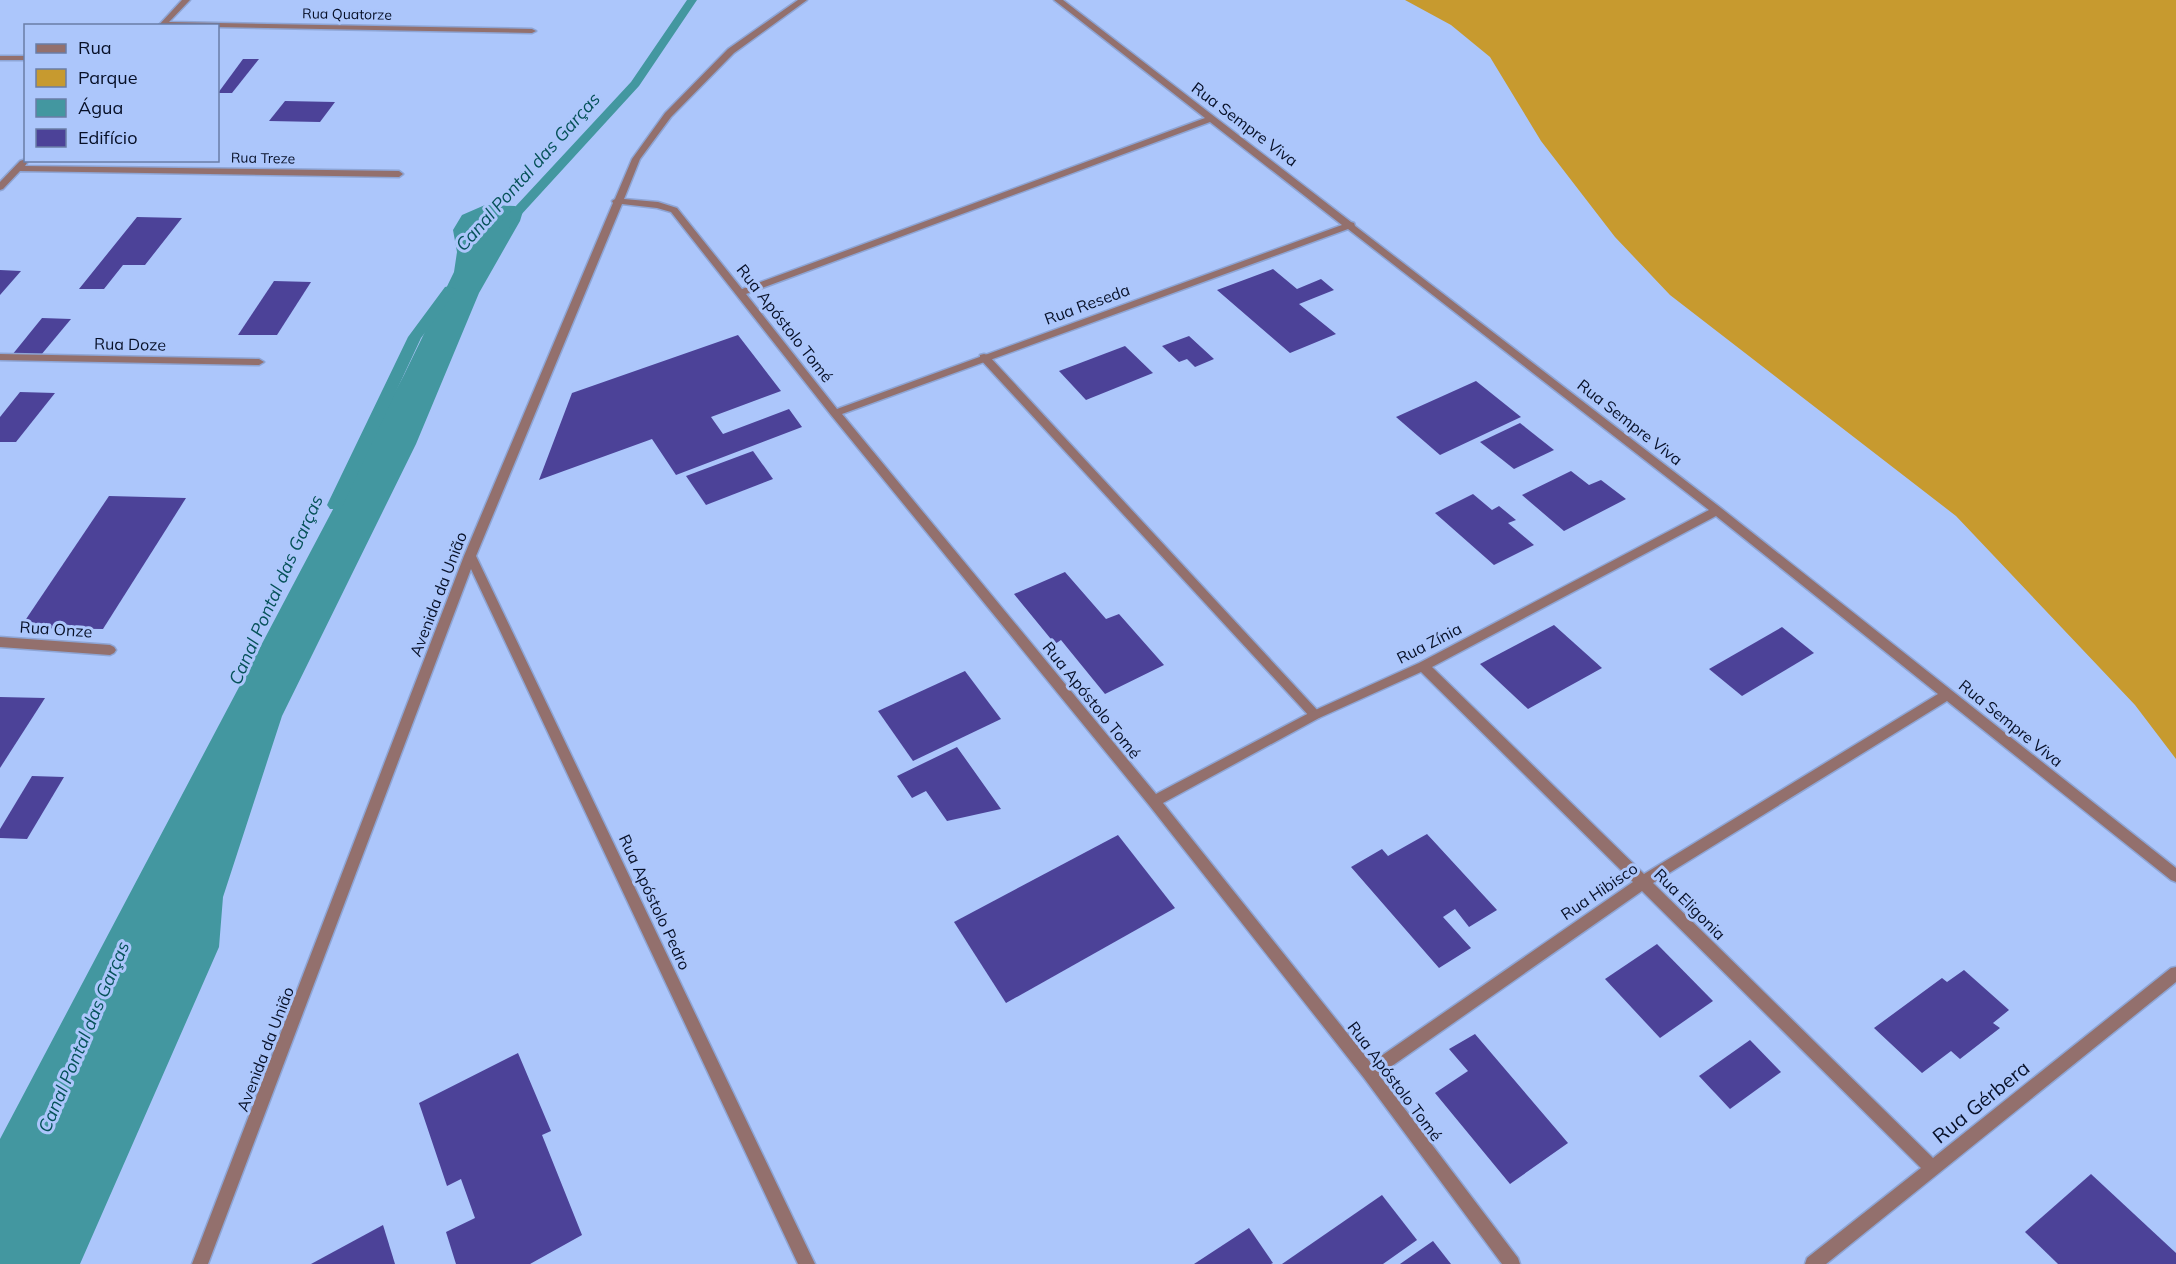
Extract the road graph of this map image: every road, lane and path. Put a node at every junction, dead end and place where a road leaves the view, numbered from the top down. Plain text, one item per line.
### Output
1 (186, 0) edge
2 (803, 0) edge
3 (1058, 0) edge
4 (162, 24) edge
5 (219, 26) edge
6 (532, 31) dead end
7 (0, 58) edge
8 (24, 58) edge
9 (1210, 119) junction
10 (24, 162) edge
11 (18, 168) junction
12 (399, 174) dead end
13 (0, 187) edge
14 (616, 201) junction
15 (1351, 225) junction
16 (741, 293) junction
17 (0, 357) edge
18 (984, 357) junction
19 (259, 362) dead end
20 (835, 413) junction
21 (1717, 511) junction
22 (470, 556) junction
23 (0, 642) edge
24 (110, 650) dead end
25 (1423, 666) junction
26 (1948, 694) junction
27 (1315, 716) junction
28 (1154, 801) junction
29 (2176, 876) edge
30 (1643, 882) junction
31 (2176, 973) edge
32 (1369, 1072) junction
33 (1932, 1168) junction
34 (200, 1264) edge
35 (807, 1264) edge
36 (1512, 1264) edge
37 (1814, 1264) edge

1 - 4 street
2 - 14 street, Avenida da União
3 - 9 street, Rua Sempre Viva
5 - 6 street, Rua Quatorze
7 - 8 street
9 - 15 street, Rua Sempre Viva
9 - 16 street
10 - 11 street
11 - 12 street, Rua Treze
11 - 13 street
14 - 16 street, Rua Apóstolo Tomé
14 - 22 street, Avenida da União
15 - 18 street, Rua Reseda
15 - 21 street, Rua Sempre Viva
16 - 20 street, Rua Apóstolo Tomé
17 - 19 street, Rua Doze
18 - 20 street, Rua Reseda
18 - 27 street
20 - 28 street, Rua Apóstolo Tomé
21 - 25 street, Rua Zínia
21 - 26 street, Rua Sempre Viva
22 - 34 street, Avenida da União
22 - 35 street, Rua Apóstolo Pedro
23 - 24 street, Rua Onze
25 - 27 street, Rua Zínia
25 - 30 street, Rua Eligonia
26 - 29 street, Rua Sempre Viva
26 - 30 street, Rua Hibisco
27 - 28 street, Rua Zínia
28 - 32 street, Rua Apóstolo Tomé
30 - 32 street, Rua Hibisco
30 - 33 street, Rua Eligonia
31 - 33 street, Rua Gérbera
32 - 36 street, Rua Apóstolo Tomé
33 - 37 street, Rua Gérbera

